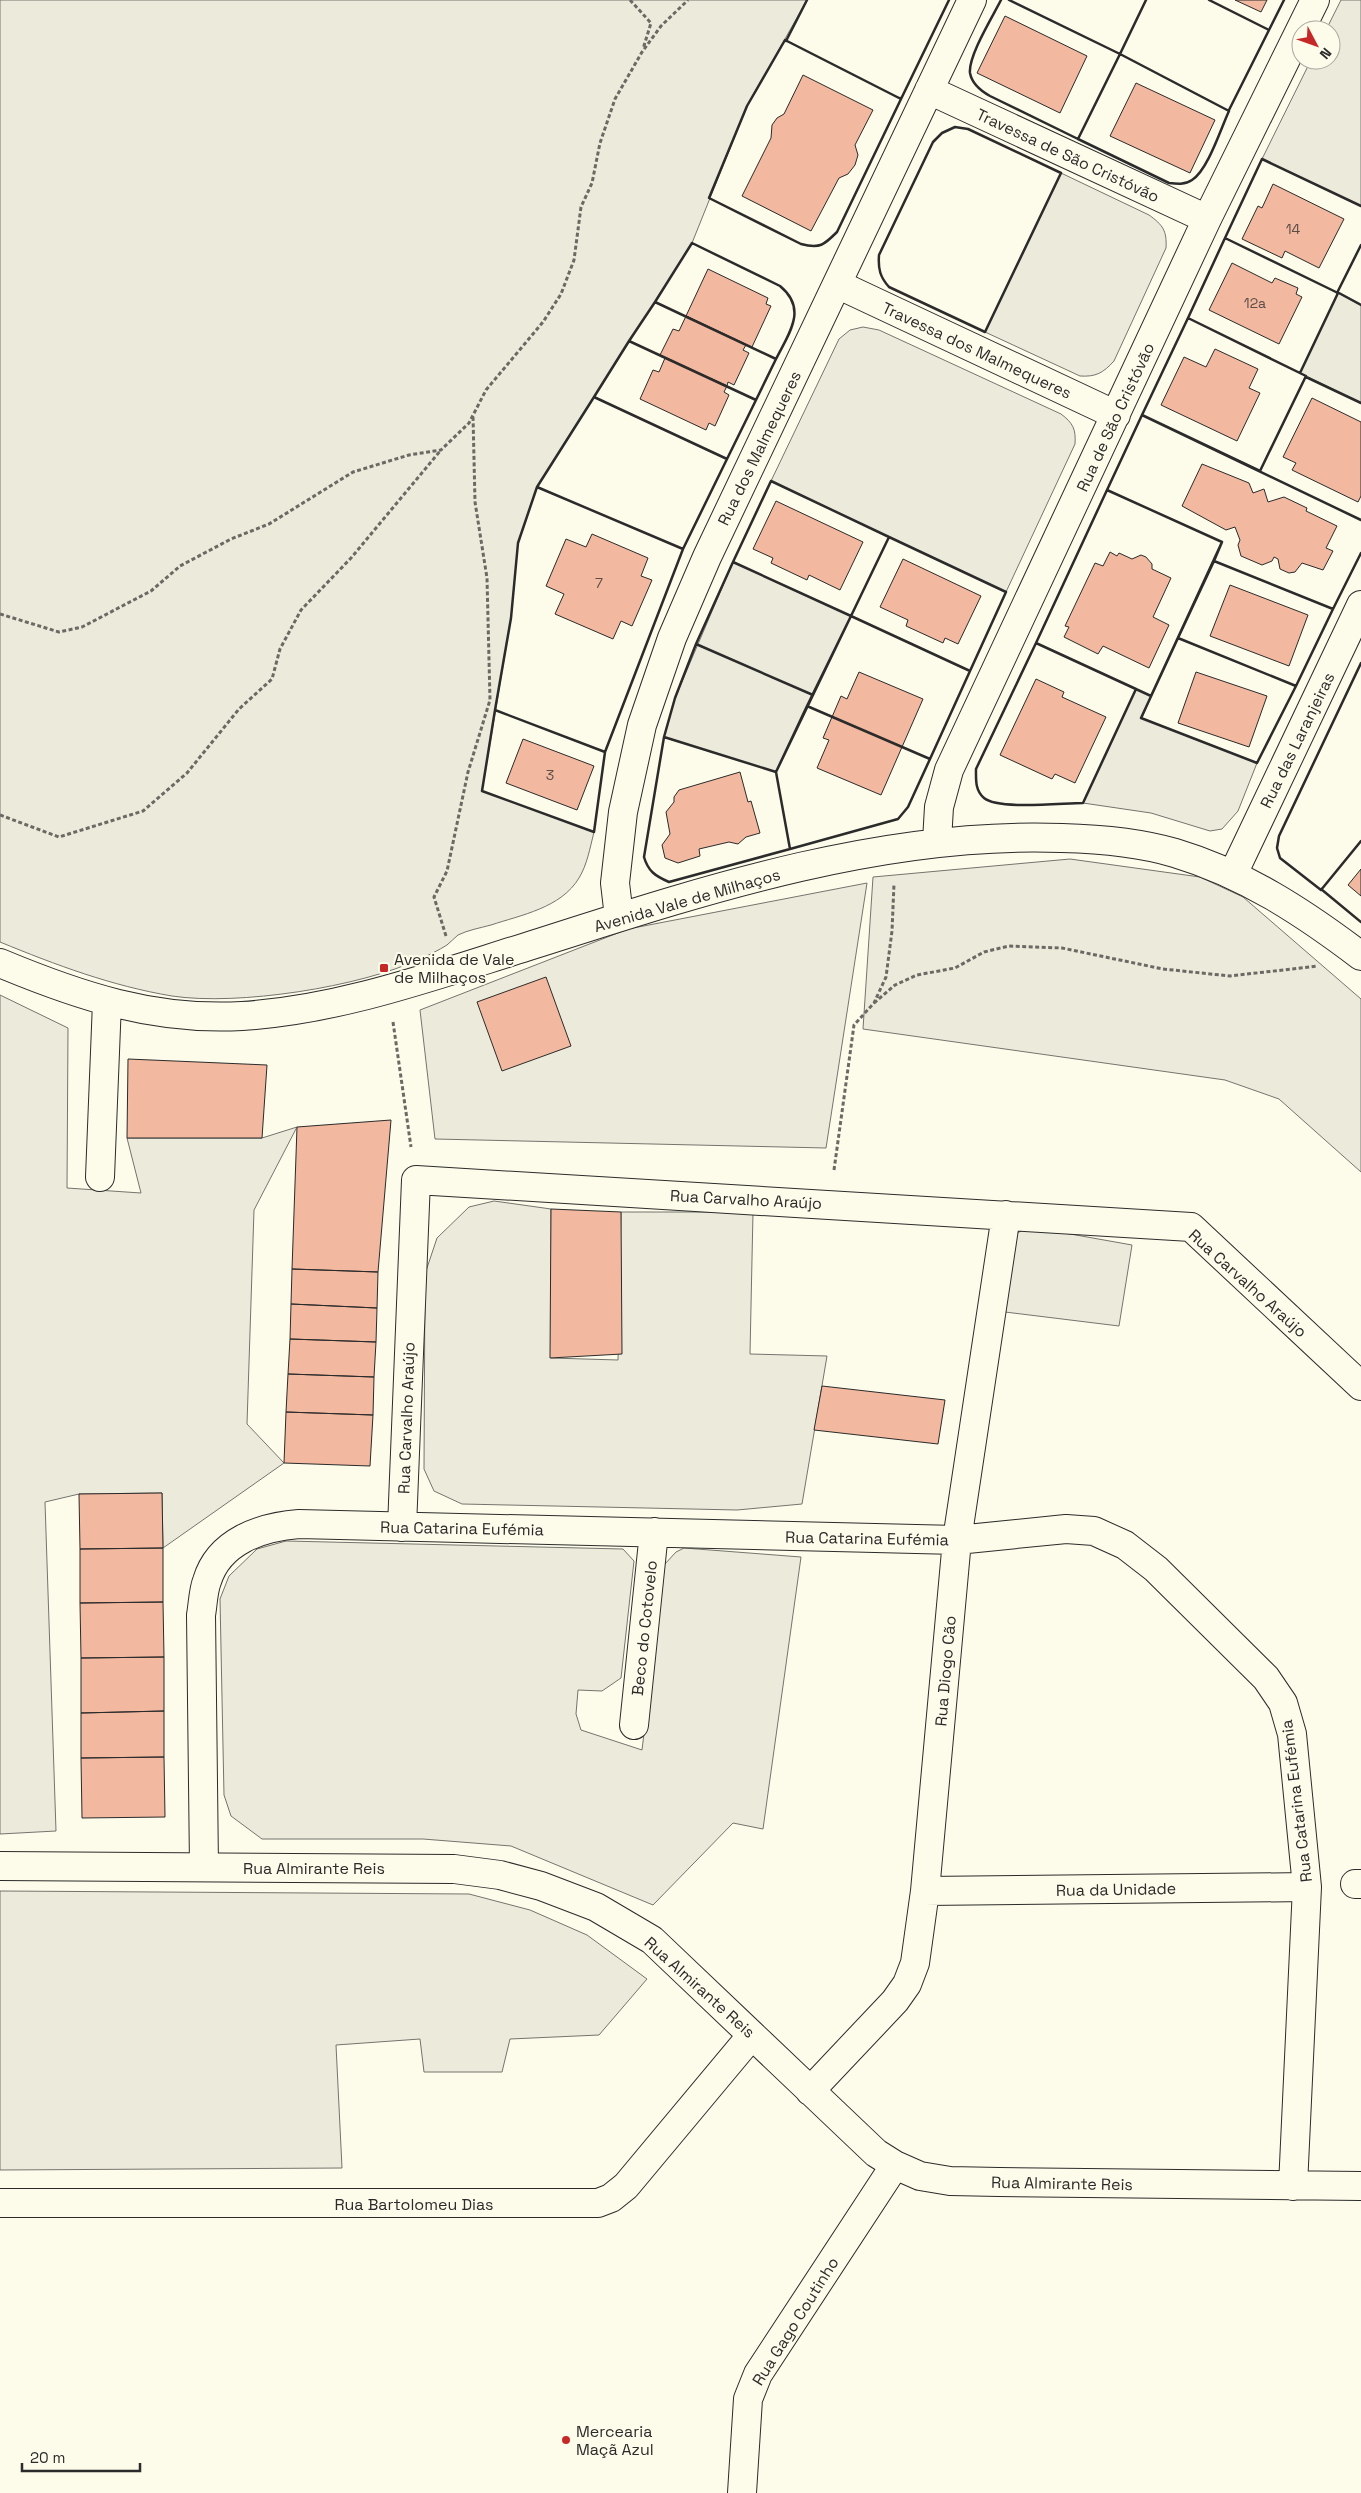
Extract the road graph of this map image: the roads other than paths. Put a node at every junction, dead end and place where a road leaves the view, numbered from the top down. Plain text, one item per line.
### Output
1 (972, 0) edge
2 (1315, 0) edge
3 (929, 90) junction
4 (1206, 219) junction
5 (837, 284) junction
6 (1116, 416) junction
7 (1361, 606) edge
8 (937, 841) junction
9 (1233, 874) junction
10 (619, 917) junction
11 (1360, 956) edge
12 (0, 963) edge
13 (106, 1002) junction
14 (100, 1177) dead end
15 (1006, 1215) junction
16 (1361, 1386) edge
17 (402, 1527) junction
18 (654, 1532) junction
19 (958, 1540) junction
20 (634, 1725) dead end
21 (0, 1866) edge
22 (204, 1867) junction
23 (1307, 1887) junction
24 (925, 1891) junction
25 (752, 2035) junction
26 (810, 2091) junction
27 (895, 2165) junction
28 (1293, 2186) junction
29 (1361, 2186) edge
30 (0, 2203) edge
31 (742, 2493) edge

1 - 3 street, Rua dos Malmequeres
2 - 4 street, Rua de São Cristóvão
3 - 4 street, Travessa de São Cristóvão
3 - 5 street, Rua dos Malmequeres
4 - 6 street, Rua de São Cristóvão
5 - 6 street, Travessa dos Malmequeres
5 - 10 street, Rua dos Malmequeres
6 - 8 street, Rua de São Cristóvão
7 - 9 street, Rua das Laranjeiras
8 - 9 street, Avenida Vale de Milhaços
8 - 10 street, Avenida Vale de Milhaços
9 - 11 street, Avenida Vale de Milhaços
10 - 13 street, Avenida Vale de Milhaços
12 - 13 street, Avenida Vale de Milhaços
13 - 14 street
15 - 16 street, Rua Carvalho Araújo
15 - 17 street, Rua Carvalho Araújo
15 - 19 street, Rua Diogo Cão
17 - 18 street, Rua Catarina Eufémia
17 - 22 street, Rua Catarina Eufémia
18 - 19 street, Rua Catarina Eufémia
18 - 20 street, Beco do Cotovelo
19 - 23 street, Rua Catarina Eufémia
19 - 24 street, Rua Diogo Cão
21 - 22 street, Rua Almirante Reis
22 - 25 street, Rua Almirante Reis
23 - 24 street, Rua da Unidade
23 - 28 street, Rua Catarina Eufémia
24 - 26 street, Rua Diogo Cão
25 - 26 street, Rua Almirante Reis
25 - 30 street, Rua Bartolomeu Dias
26 - 27 street, Rua Almirante Reis
27 - 28 street, Rua Almirante Reis
27 - 31 street, Rua Gago Coutinho
28 - 29 street, Rua Almirante Reis

